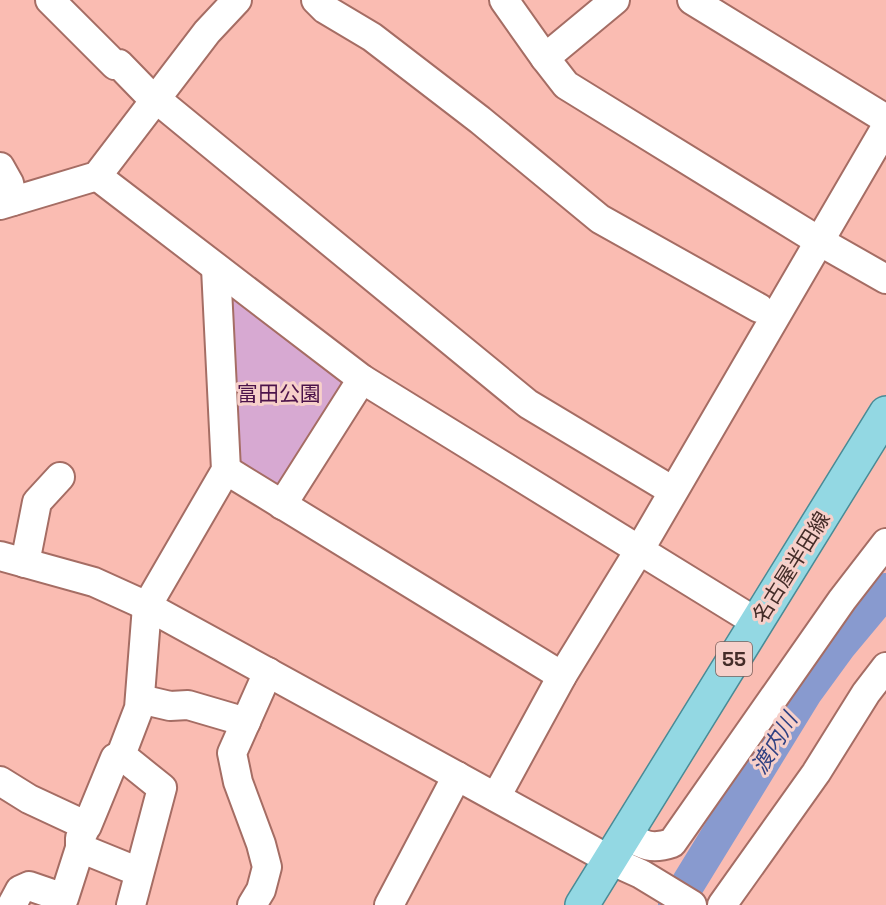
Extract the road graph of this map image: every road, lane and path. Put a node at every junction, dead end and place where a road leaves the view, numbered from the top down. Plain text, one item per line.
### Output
1 (50, 0) edge
2 (237, 0) edge
3 (316, 0) edge
4 (504, 0) edge
5 (615, 0) edge
6 (692, 0) edge
7 (544, 58) junction
8 (154, 99) junction
9 (886, 119) edge
10 (886, 127) edge
11 (0, 167) edge
12 (97, 176) junction
13 (7, 203) edge
14 (819, 241) junction
15 (216, 268) junction
16 (886, 279) edge
17 (759, 308) dead end
18 (362, 379) junction
19 (886, 413) edge
20 (226, 470) junction
21 (60, 477) dead end
22 (673, 491) junction
23 (282, 505) junction
24 (886, 543) edge
25 (640, 549) junction
26 (7, 560) edge
27 (147, 606) junction
28 (756, 622) junction
29 (886, 667) edge
30 (268, 672) junction
31 (562, 676) junction
32 (140, 699) junction
33 (246, 722) junction
34 (122, 755) junction
35 (457, 776) junction
36 (0, 781) edge
37 (496, 797) junction
38 (83, 837) junction
39 (617, 847) junction
40 (139, 872) junction
41 (12, 905) edge
42 (131, 905) edge
43 (252, 905) edge
44 (389, 905) edge
45 (582, 905) edge
46 (692, 905) edge
47 (722, 905) edge

1 - 8 street
2 - 8 street
3 - 17 street
4 - 7 street
5 - 7 street
6 - 9 street
7 - 14 street
8 - 12 street
8 - 22 street
10 - 14 street
11 - 13 street
12 - 13 street
12 - 15 street
14 - 16 street
14 - 22 street
15 - 18 street
15 - 20 street
18 - 23 street
18 - 25 street
19 - 28 main road, 名古屋半田線 / 55
20 - 23 street
20 - 27 street
21 - 26 street
22 - 25 street
23 - 31 street
24 - 39 street
25 - 28 street
25 - 31 street
26 - 27 street
27 - 30 street
27 - 32 street
28 - 39 main road, 名古屋半田線 / 55
29 - 47 street
30 - 33 street
30 - 35 street
31 - 37 street
32 - 33 street
32 - 34 street
33 - 43 street
34 - 38 street
34 - 40 street
35 - 37 street
35 - 44 street
36 - 38 street
37 - 39 street
38 - 40 street
38 - 41 street
39 - 45 main road, 名古屋半田線 / 55
39 - 46 street
40 - 42 street

